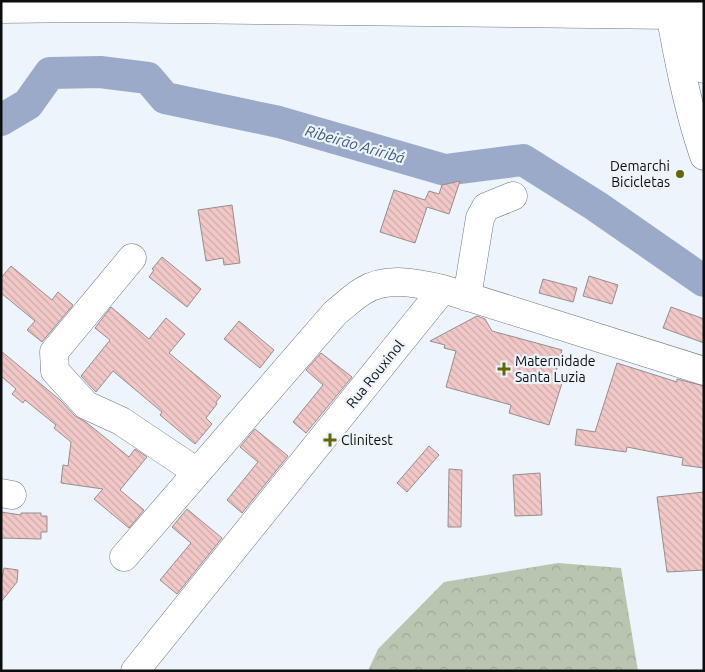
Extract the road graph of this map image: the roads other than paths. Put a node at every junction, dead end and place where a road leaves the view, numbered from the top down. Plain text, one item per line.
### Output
1 (677, 6) edge
2 (1, 9) edge
3 (704, 69) edge
4 (704, 156) edge
5 (513, 196) dead end
6 (132, 258) dead end
7 (455, 293) junction
8 (704, 371) edge
9 (197, 472) junction
10 (124, 556) dead end
11 (135, 671) edge

1 - 2 street
1 - 3 street
1 - 4 street
5 - 7 street
6 - 9 street
7 - 8 street
7 - 9 street
7 - 11 street, Rua Rouxinol
9 - 10 street

